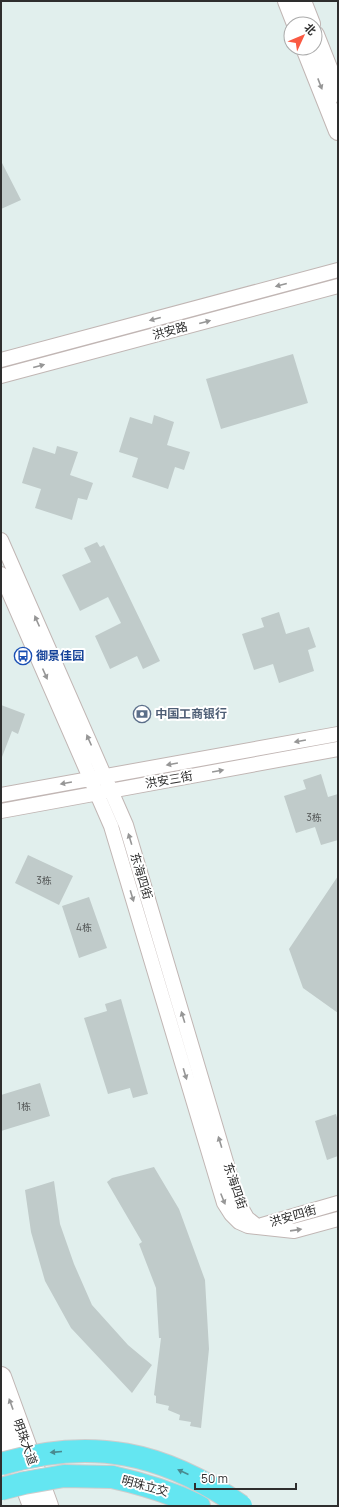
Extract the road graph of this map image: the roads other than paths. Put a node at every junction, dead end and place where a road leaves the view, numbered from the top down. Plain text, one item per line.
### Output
1 (287, 1) edge
2 (302, 1) edge
3 (293, 16) edge
4 (308, 16) edge
5 (323, 55) edge
6 (308, 56) edge
7 (338, 93) edge
8 (338, 131) edge
9 (338, 259) edge
10 (338, 270) edge
11 (318, 275) junction
12 (338, 286) edge
13 (1, 360) edge
14 (1, 376) edge
15 (1, 540) edge
16 (1, 574) edge
17 (338, 734) edge
18 (338, 749) edge
19 (105, 776) junction
20 (90, 778) junction
21 (111, 790) junction
22 (97, 793) junction
23 (1, 795) edge
24 (1, 811) edge
25 (338, 1203) edge
26 (338, 1219) edge
27 (258, 1226) junction
28 (1, 1378) edge
29 (1, 1419) edge
30 (1, 1464) edge
31 (1, 1490) edge
32 (33, 1506) edge
33 (48, 1506) edge
34 (199, 1506) edge
35 (241, 1506) edge

1 - 3 street
2 - 4 street
5 - 7 street
6 -> 8 street
9 - 11 street
10 - 11 street, 洪安路
11 -> 13 street, 洪安路
14 -> 12 street, 洪安路
19 -> 15 street, 东海四街
16 -> 20 street, 东海四街
17 -> 19 street, 洪安三街
21 -> 18 street, 洪安三街
19 - 20 street, 洪安三街
19 - 21 street, 东海四街
20 - 22 street, 东海四街
20 -> 23 street, 洪安三街
21 - 22 street, 洪安三街
27 -> 21 street, 东海四街
22 - 24 street, 洪安三街
22 -> 27 street, 东海四街
25 - 27 street, 洪安四街
27 -> 26 street, 洪安四街
33 -> 28 main road, 明珠大道
29 - 32 main road, 明珠大道
35 -> 30 main road, bridge
31 - 34 main road, 明珠立交, bridge

